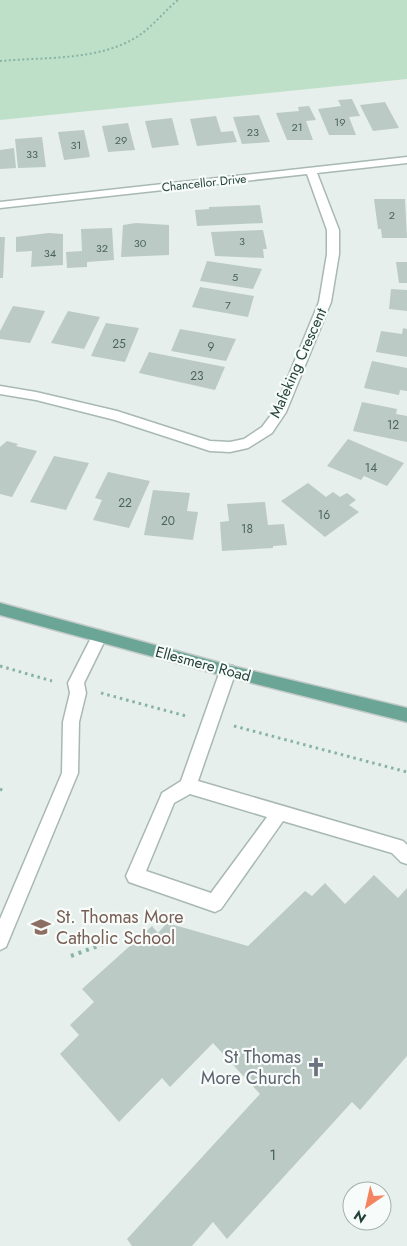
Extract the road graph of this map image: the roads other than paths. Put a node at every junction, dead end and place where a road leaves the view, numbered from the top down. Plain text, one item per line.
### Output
1 (407, 160) edge
2 (311, 171) junction
3 (0, 205) edge
4 (0, 390) edge
5 (0, 609) edge
6 (99, 636) junction
7 (228, 671) junction
8 (407, 715) edge
9 (188, 786) junction
10 (279, 813) junction
11 (407, 856) edge
12 (0, 941) edge

1 - 2 street, Chancellor Drive
2 - 3 street, Chancellor Drive
2 - 4 street, Mafeking Crescent
5 - 6 main road, Ellesmere Road
6 - 7 main road, Ellesmere Road
6 - 12 street
7 - 8 main road, Ellesmere Road
7 - 9 street
9 - 10 street
9 - 10 street
10 - 11 street

